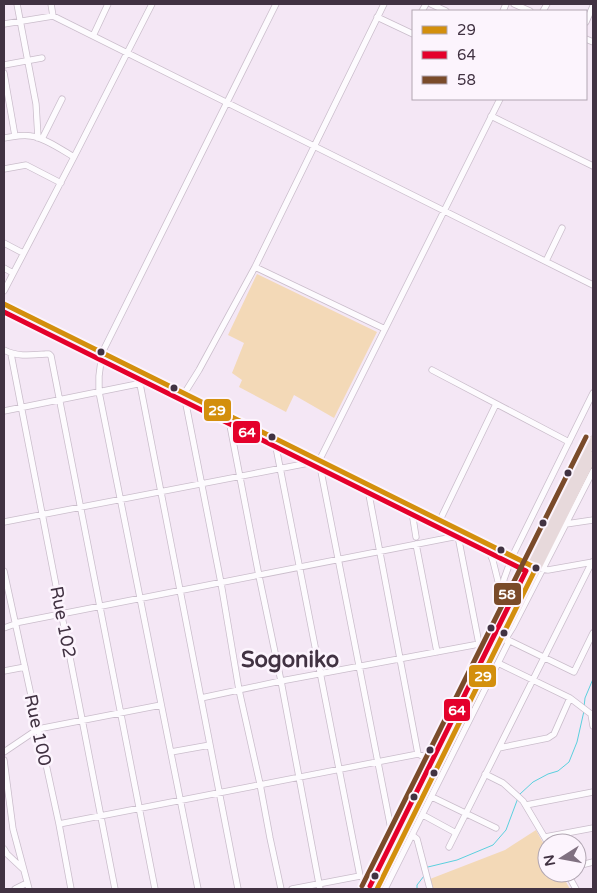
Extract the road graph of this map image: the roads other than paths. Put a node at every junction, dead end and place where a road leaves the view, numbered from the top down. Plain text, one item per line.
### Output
1 (17, 4) edge
2 (51, 4) edge
3 (108, 4) edge
4 (152, 4) edge
5 (276, 4) edge
6 (384, 4) edge
7 (431, 4) edge
8 (514, 4) edge
9 (593, 9) edge
10 (444, 10) edge
11 (528, 10) edge
12 (53, 16) junction
13 (377, 17) junction
14 (587, 20) edge
15 (20, 21) junction
16 (4, 24) edge
17 (412, 32) edge
18 (93, 36) junction
19 (127, 53) junction
20 (42, 58) dead end
21 (27, 61) junction
22 (4, 65) edge
23 (4, 73) edge
24 (62, 99) dead end
25 (499, 100) edge
26 (227, 102) junction
27 (491, 116) junction
28 (15, 136) junction
29 (4, 138) edge
30 (40, 138) junction
31 (314, 146) junction
32 (74, 157) junction
33 (593, 166) edge
34 (4, 169) edge
35 (61, 183) junction
36 (444, 210) junction
37 (562, 228) dead end
38 (4, 243) edge
39 (23, 253) junction
40 (546, 261) junction
41 (255, 267) junction
42 (4, 268) edge
43 (13, 273) junction
44 (593, 285) edge
45 (4, 291) edge
46 (4, 304) edge
47 (385, 329) junction
48 (4, 350) edge
49 (102, 353) junction
50 (12, 357) junction
51 (4, 362) edge
52 (432, 370) dead end
53 (140, 372) junction
54 (157, 380) junction
55 (140, 384) junction
56 (99, 392) junction
57 (593, 393) edge
58 (184, 394) junction
59 (59, 400) junction
60 (496, 404) junction
61 (21, 408) junction
62 (4, 411) edge
63 (228, 415) junction
64 (274, 437) junction
65 (593, 440) edge
66 (569, 442) junction
67 (593, 456) edge
68 (319, 461) junction
69 (280, 469) junction
70 (593, 471) edge
71 (239, 477) junction
72 (591, 479) edge
73 (202, 484) junction
74 (367, 484) junction
75 (161, 492) junction
76 (120, 500) junction
77 (411, 506) junction
78 (80, 508) junction
79 (42, 515) junction
80 (440, 520) junction
81 (593, 520) edge
82 (4, 522) edge
83 (566, 524) junction
84 (460, 533) junction
85 (416, 541) junction
86 (486, 543) junction
87 (380, 551) junction
88 (512, 557) junction
89 (338, 560) junction
90 (592, 562) edge
91 (299, 567) junction
92 (537, 568) junction
93 (4, 571) edge
94 (258, 576) junction
95 (221, 583) junction
96 (5, 587) edge
97 (180, 591) junction
98 (501, 594) junction
99 (140, 599) junction
100 (100, 607) junction
101 (62, 615) junction
102 (15, 624) junction
103 (4, 628) edge
104 (593, 634) edge
105 (507, 639) junction
106 (487, 647) junction
107 (437, 652) junction
108 (544, 658) junction
109 (400, 659) junction
110 (498, 663) junction
111 (25, 667) junction
112 (359, 667) junction
113 (4, 671) edge
114 (320, 674) junction
115 (533, 680) junction
116 (281, 681) junction
117 (239, 690) junction
118 (201, 698) junction
119 (570, 698) junction
120 (161, 705) junction
121 (120, 713) junction
122 (592, 714) edge
123 (82, 721) junction
124 (593, 726) edge
125 (38, 729) junction
126 (210, 745) junction
127 (499, 748) junction
128 (4, 752) edge
129 (170, 752) junction
130 (418, 754) junction
131 (426, 758) junction
132 (4, 760) edge
133 (378, 762) junction
134 (339, 769) junction
135 (486, 774) junction
136 (298, 777) junction
137 (260, 784) junction
138 (219, 792) junction
139 (593, 792) edge
140 (432, 797) junction
141 (180, 800) junction
142 (524, 803) junction
143 (139, 808) junction
144 (466, 814) junction
145 (101, 815) junction
146 (423, 815) junction
147 (59, 824) junction
148 (496, 828) dead end
149 (593, 828) edge
150 (391, 829) junction
151 (456, 833) junction
152 (543, 833) edge
153 (574, 833) edge
154 (412, 835) junction
155 (449, 847) dead end
156 (4, 849) edge
157 (23, 868) junction
158 (363, 878) junction
159 (28, 886) edge
160 (319, 887) edge
161 (15, 889) edge
162 (71, 889) edge
163 (115, 889) edge
164 (155, 889) edge
165 (198, 889) edge
166 (238, 889) edge
167 (281, 889) edge
168 (292, 889) edge
169 (361, 889) edge
170 (369, 889) edge
171 (377, 889) edge
172 (385, 889) edge
173 (430, 889) edge

1 - 15 street
2 - 12 street
3 - 18 street
4 - 19 street
5 - 26 street
6 - 13 street
7 - 10 street
8 - 11 street
9 - 14 street
12 - 15 street
12 - 18 street
13 - 17 street
13 - 31 street
15 - 16 street
15 - 21 street
18 - 19 street
19 - 26 street
19 - 32 street
20 - 21 street
21 - 22 street
21 - 30 street
23 - 28 street
24 - 30 street
25 - 27 street
26 - 31 street
26 - 49 street
27 - 33 street
27 - 36 street
28 - 29 street
28 - 30 street
30 - 32 street
31 - 36 street
31 - 41 street
32 - 35 street
34 - 35 street
35 - 39 street
36 - 40 street
36 - 47 street
37 - 40 street
38 - 39 street
39 - 43 street
40 - 44 street
41 - 47 street
41 - 58 street
42 - 43 street
43 - 45 street
46 - 49 street
47 - 68 street
48 - 50 street
49 - 53 street
49 - 56 street
50 - 51 street
50 - 59 street
50 - 61 street, Rue 102
52 - 60 street
53 - 54 street
53 - 55 street
54 - 55 street
54 - 58 street
55 - 56 street
55 - 75 street
56 - 59 street
56 - 76 street
57 - 66 street
58 - 63 street
58 - 73 street
59 - 61 street
59 - 78 street
60 - 66 street
60 - 80 street
61 - 62 street
61 - 79 street, Rue 102
63 - 64 street
63 - 71 street
64 - 68 street
64 - 69 street
65 - 92 highway
66 - 88 street
67 - 92 highway
68 - 69 street
68 - 74 street
68 - 89 street
69 - 71 street
69 - 91 street
70 - 72 street
71 - 73 street
71 - 94 street
72 - 83 street
73 - 75 street
73 - 95 street
74 - 77 street
74 - 87 street
75 - 76 street
75 - 97 street
76 - 78 street
76 - 99 street
77 - 80 street
77 - 85 street
78 - 79 street
78 - 100 street
79 - 82 street
79 - 101 street, Rue 102
80 - 84 street
81 - 83 street
83 - 92 street
84 - 85 street
84 - 86 street
84 - 106 street
85 - 87 street
85 - 107 street
86 - 88 street
86 - 98 street
87 - 89 street
87 - 109 street
88 - 92 street
88 - 98 street
89 - 91 street
89 - 112 street
90 - 92 street
90 - 108 street
91 - 94 street
91 - 114 street
92 - 105 street
92 - 106 highway
93 - 96 street, Rue 100
94 - 95 street
94 - 116 street
95 - 97 street
95 - 117 street
96 - 102 street, Rue 100
97 - 99 street
97 - 118 street
98 - 106 street
99 - 100 street
99 - 120 street
100 - 101 street
100 - 121 street
101 - 102 street
101 - 123 street, Rue 102
102 - 103 street
102 - 111 street, Rue 100
104 - 108 street
105 - 106 street
105 - 108 street
105 - 110 street
106 - 107 street
106 - 131 street
106 - 170 highway
106 - 171 highway
107 - 109 street
108 - 115 street
109 - 112 street
109 - 130 street
110 - 115 street
110 - 140 street
111 - 113 street
111 - 125 street, Rue 100
112 - 114 street
112 - 133 street
114 - 116 street
114 - 134 street
115 - 119 street
115 - 127 street
116 - 117 street
116 - 136 street
117 - 118 street
117 - 137 street
118 - 126 street
119 - 122 street
119 - 127 street
120 - 121 street
120 - 129 street
121 - 123 street
121 - 143 street
122 - 124 street
123 - 125 street
123 - 145 street, Rue 102
125 - 128 street
125 - 147 street, Rue 100
126 - 129 street
126 - 138 street
127 - 135 street
129 - 141 street
130 - 131 street
130 - 133 street
131 - 150 street
132 - 157 street
133 - 134 street
133 - 150 street
134 - 136 street
134 - 158 street
135 - 142 street
135 - 144 street
136 - 137 street
136 - 160 street
137 - 138 street
137 - 167 street
138 - 141 street
138 - 166 street
139 - 142 street
140 - 144 street
140 - 146 street
141 - 143 street
141 - 165 street
142 - 152 street
143 - 145 street
143 - 164 street
144 - 148 street
144 - 151 street
145 - 147 street
145 - 163 street, Rue 102
146 - 151 street
146 - 154 street
147 - 162 street, Rue 100
149 - 153 street
150 - 158 street
151 - 155 street
154 - 172 street
154 - 173 street
156 - 157 street
157 - 159 street
158 - 160 street
158 - 169 street
159 - 161 street
160 - 168 street

